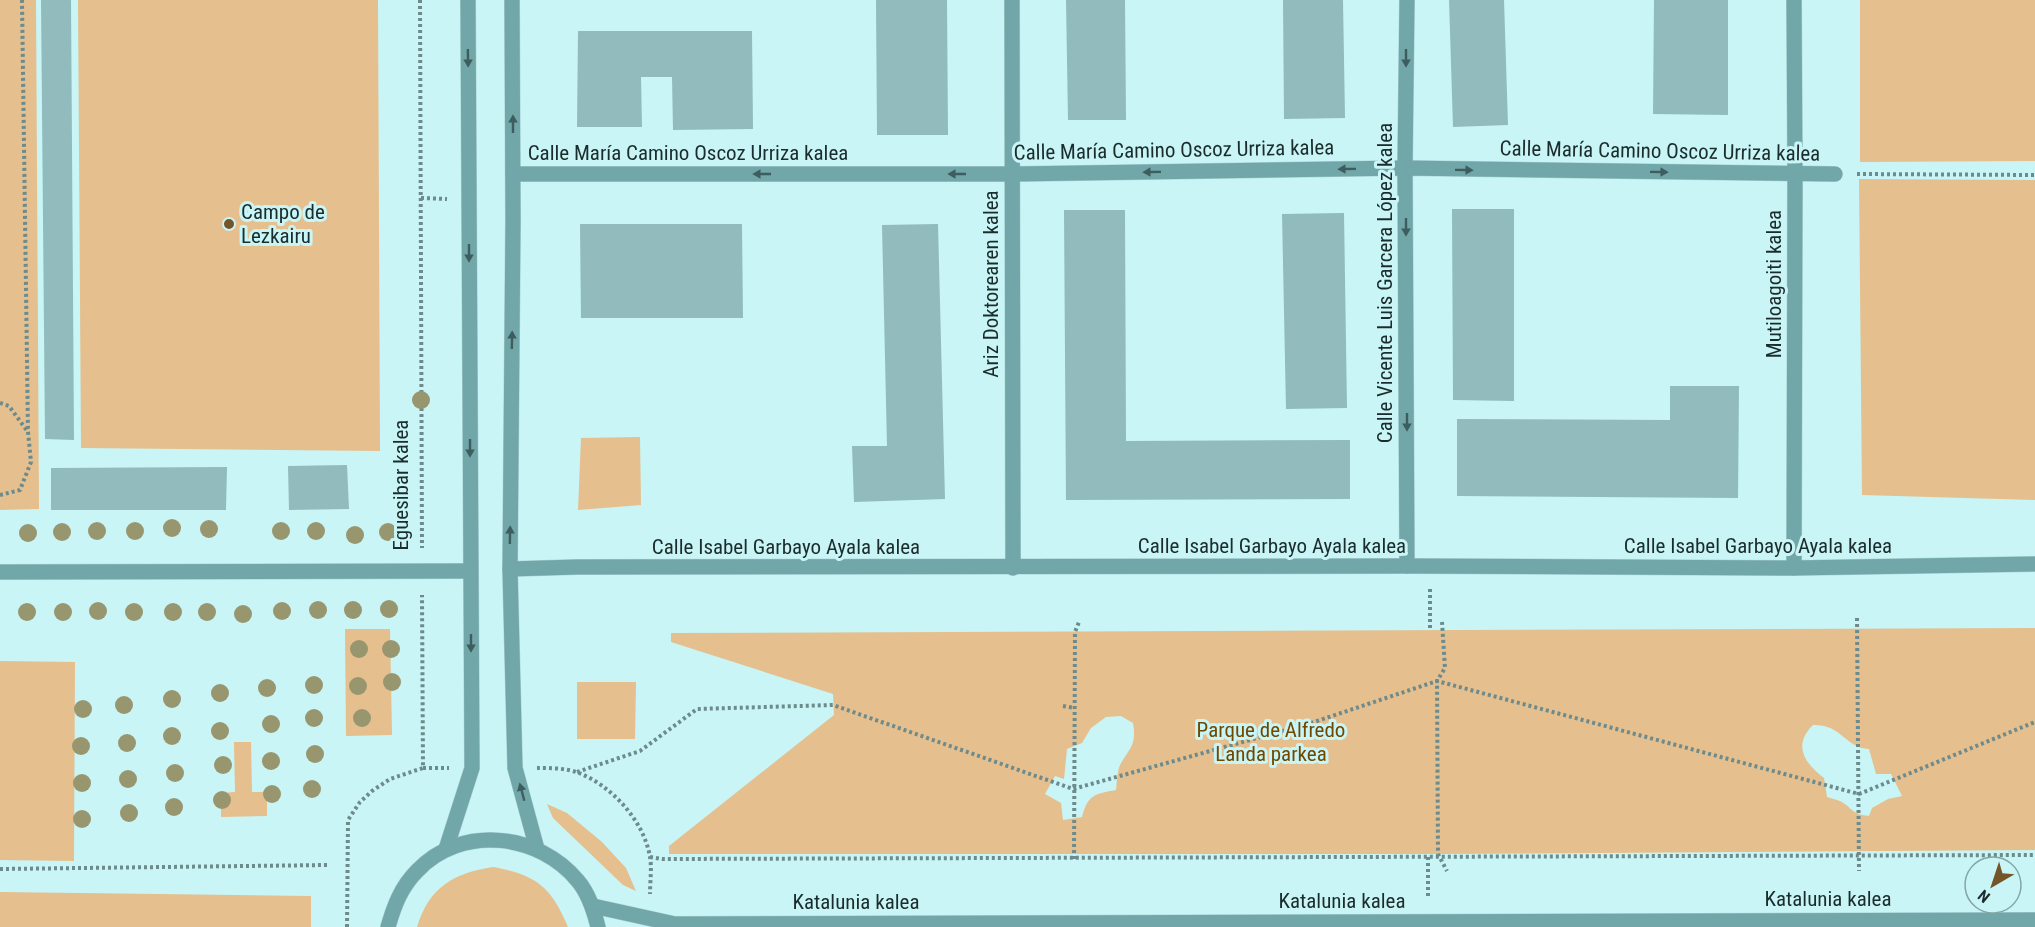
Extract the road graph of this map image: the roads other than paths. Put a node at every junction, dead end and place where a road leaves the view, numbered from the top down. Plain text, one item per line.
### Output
1 (468, 0) edge
2 (512, 0) edge
3 (1012, 0) edge
4 (1407, 0) edge
5 (1794, 0) edge
6 (1405, 168) junction
7 (513, 174) junction
8 (1011, 174) junction
9 (1795, 174) junction
10 (1835, 174) road end
11 (2035, 564) edge
12 (1407, 566) junction
13 (1013, 568) junction
14 (1794, 568) junction
15 (510, 569) junction
16 (470, 571) junction
17 (0, 572) edge
18 (446, 849) junction
19 (537, 849) junction
20 (592, 906) junction
21 (2035, 920) edge
22 (388, 927) edge
23 (598, 927) edge

1 -> 16 street
7 -> 2 street
3 - 8 street, Ariz Doktorearen kalea
4 -> 6 street, Calle Vicente Luis Garcera López kalea
5 - 9 street, Mutiloagoiti kalea
6 -> 8 street, Calle María Camino Oscoz Urriza kalea
6 -> 9 street, Calle María Camino Oscoz Urriza kalea
6 -> 12 street, Calle Vicente Luis Garcera López kalea
8 -> 7 street, Calle María Camino Oscoz Urriza kalea
15 -> 7 street
8 - 13 street, Ariz Doktorearen kalea
9 - 10 street, Calle María Camino Oscoz Urriza kalea
9 - 14 street, Mutiloagoiti kalea
11 - 14 street, Calle Isabel Garbayo Ayala kalea
12 - 13 street, Calle Isabel Garbayo Ayala kalea
12 - 14 street, Calle Isabel Garbayo Ayala kalea
13 - 15 street, Calle Isabel Garbayo Ayala kalea
19 -> 15 street
16 - 17 street
16 -> 18 street
18 - 19 street
18 - 22 street
19 - 20 street
20 - 21 street, Katalunia kalea
20 - 23 street

